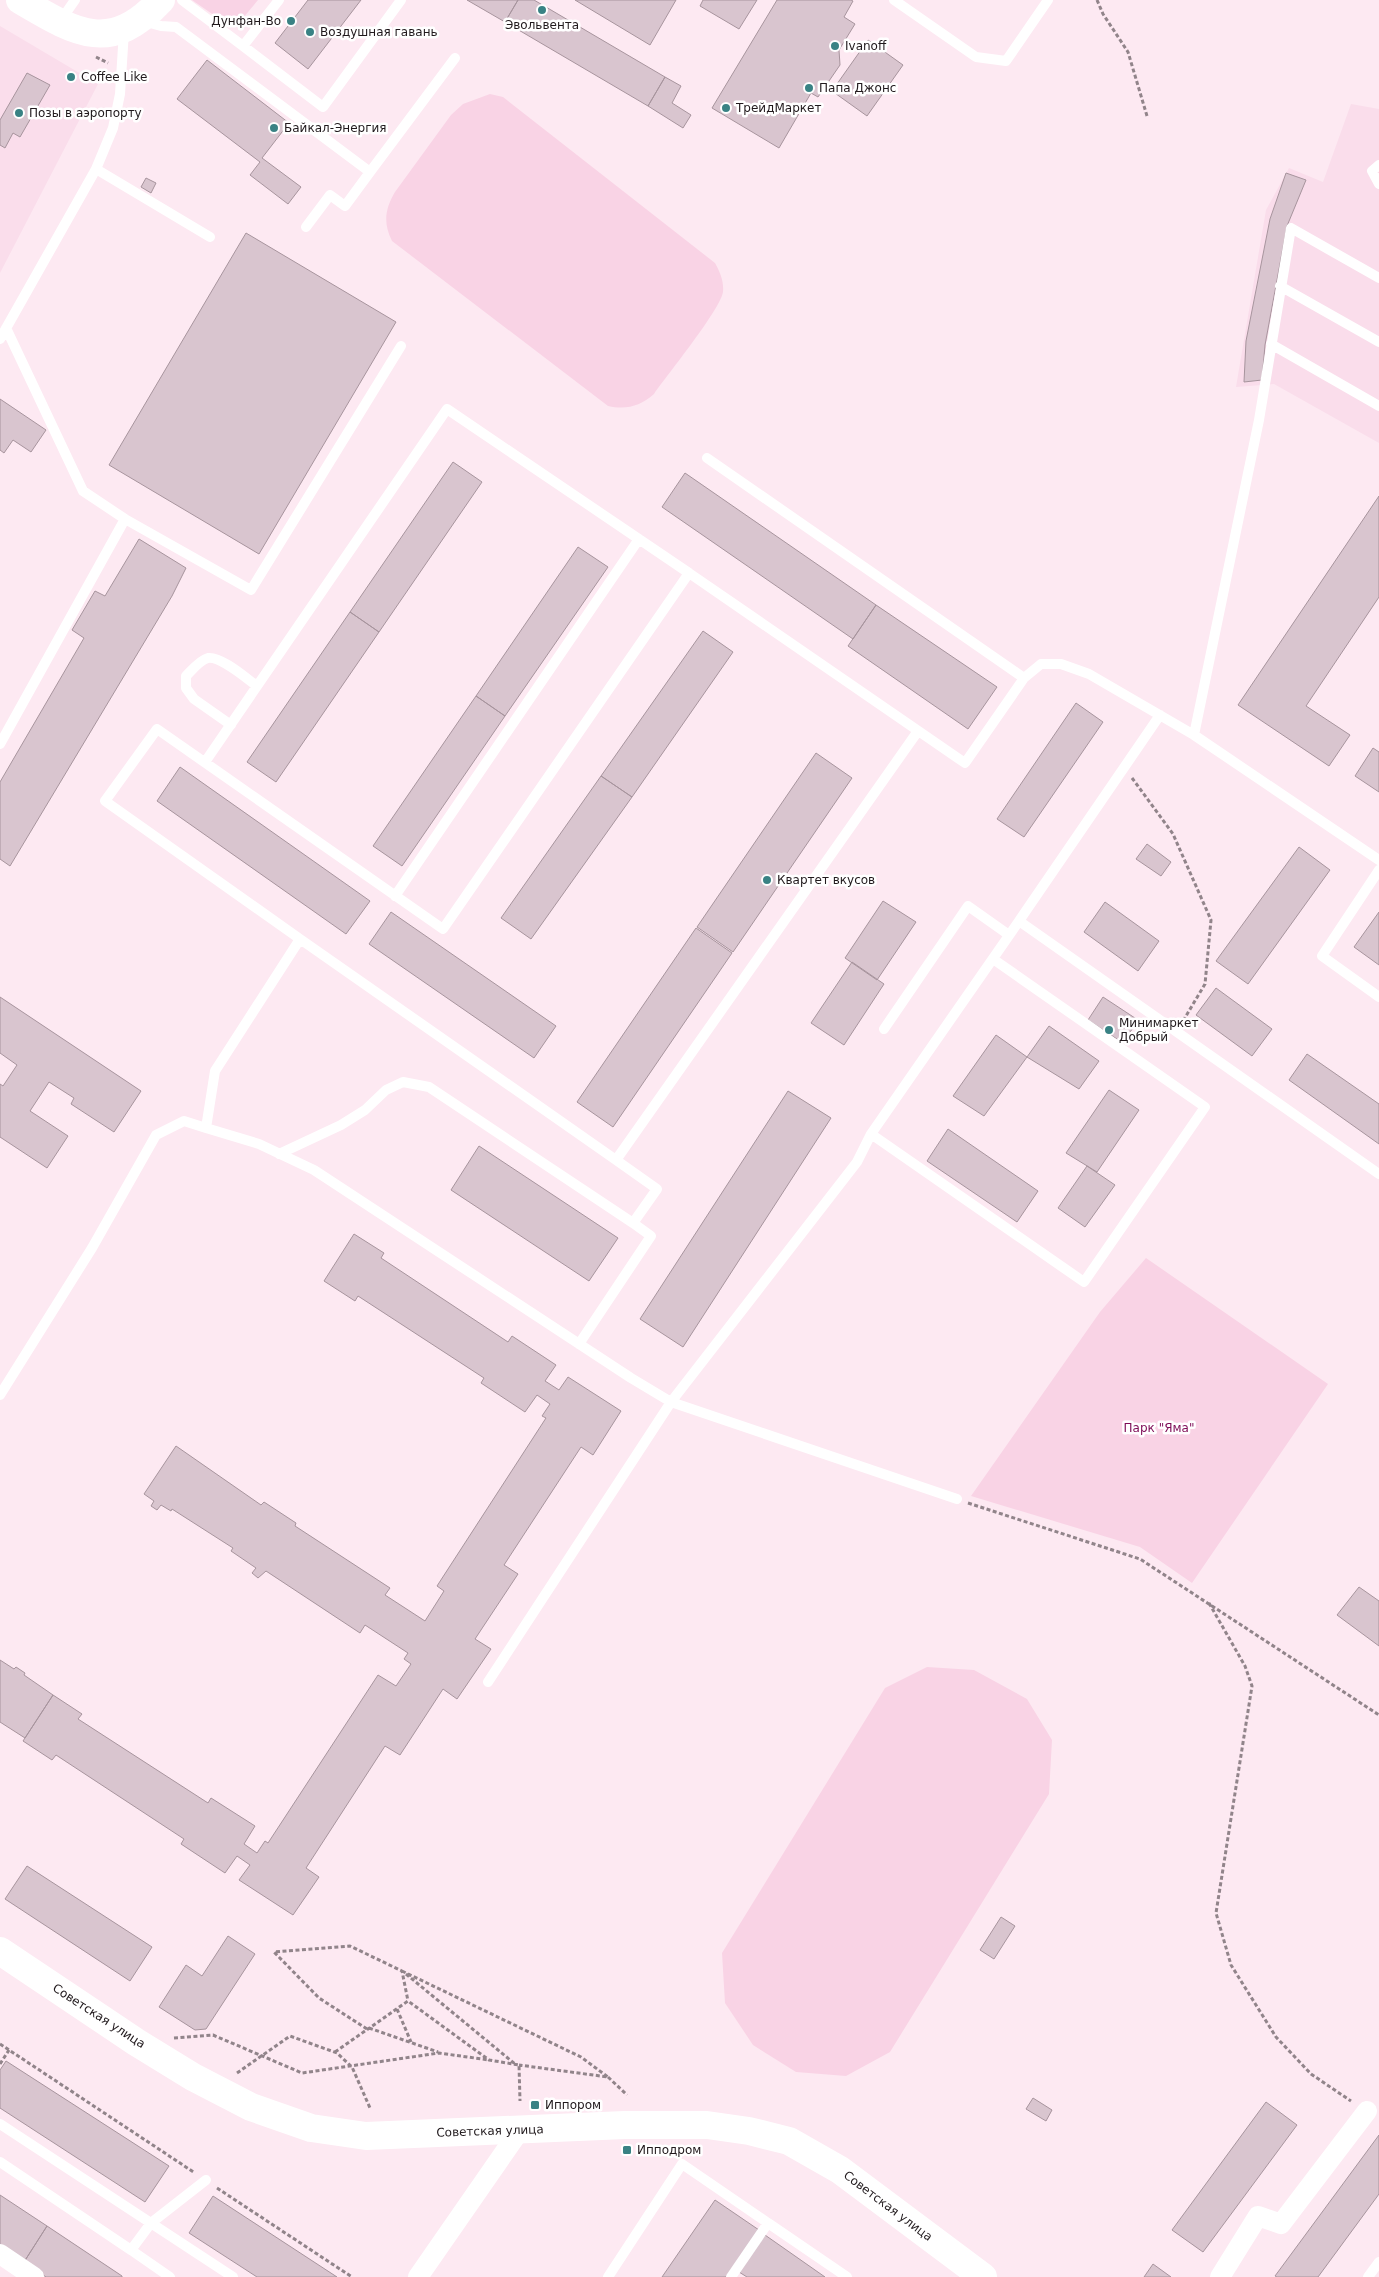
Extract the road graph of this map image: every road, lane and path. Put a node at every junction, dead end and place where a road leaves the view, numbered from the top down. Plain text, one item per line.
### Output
1 (20, 0) edge
2 (75, 0) edge
3 (161, 0) edge
4 (182, 0) edge
5 (279, 0) edge
6 (401, 0) edge
7 (894, 0) edge
8 (1048, 0) edge
9 (1097, 0) edge
10 (59, 23) junction
11 (133, 25) junction
12 (243, 46) junction
13 (456, 58) dead end
14 (1147, 116) dead end
15 (1379, 165) edge
16 (96, 169) junction
17 (370, 172) junction
18 (1379, 184) edge
19 (306, 227) dead end
20 (210, 237) dead end
21 (1379, 278) edge
22 (1280, 286) junction
23 (6, 328) junction
24 (0, 339) edge
25 (1379, 342) edge
26 (1272, 344) junction
27 (401, 346) dead end
28 (1379, 406) edge
29 (707, 458) dead end
30 (125, 518) junction
31 (639, 539) junction
32 (689, 573) junction
33 (1024, 678) junction
34 (257, 686) junction
35 (1160, 715) junction
36 (231, 725) junction
37 (918, 730) junction
38 (1194, 735) junction
39 (0, 744) edge
40 (205, 762) junction
41 (1124, 767) junction
42 (1379, 860) edge
43 (1379, 870) edge
44 (395, 896) junction
45 (1019, 921) junction
46 (1009, 935) junction
47 (300, 938) junction
48 (993, 959) junction
49 (1379, 998) edge
50 (884, 1029) dead end
51 (1177, 1032) junction
52 (206, 1128) junction
53 (871, 1134) junction
54 (279, 1154) junction
55 (616, 1160) junction
56 (1379, 1174) edge
57 (633, 1223) junction
58 (579, 1344) junction
59 (0, 1395) edge
60 (671, 1402) junction
61 (957, 1499) joint
62 (1209, 1603) junction
63 (488, 1682) dead end
64 (1379, 1715) edge
65 (0, 1951) edge
66 (402, 1971) junction
67 (408, 2001) junction
68 (397, 2008) junction
69 (368, 2029) junction
70 (174, 2038) dead end
71 (411, 2043) junction
72 (0, 2044) edge
73 (9, 2050) junction
74 (335, 2052) junction
75 (439, 2053) junction
76 (262, 2056) junction
77 (489, 2060) junction
78 (0, 2064) edge
79 (517, 2064) junction
80 (352, 2067) junction
81 (237, 2073) dead end
82 (608, 2077) junction
83 (627, 2095) dead end
84 (520, 2101) dead end
85 (370, 2108) dead end
86 (1367, 2111) joint
87 (0, 2124) edge
88 (520, 2130) junction
89 (0, 2162) edge
90 (206, 2180) junction
91 (768, 2222) junction
92 (151, 2223) junction
93 (131, 2250) junction
94 (0, 2254) edge
95 (1379, 2262) edge
96 (34, 2277) edge
97 (170, 2277) edge
98 (233, 2277) edge
99 (352, 2277) edge
100 (418, 2277) edge
101 (608, 2277) edge
102 (731, 2277) edge
103 (847, 2277) edge
104 (983, 2277) edge
105 (1220, 2277) edge
106 (1368, 2277) edge

1 - 10 main road
2 - 10 lane
3 - 11 main road
4 - 12 lane
5 - 12 lane
6 - 12 lane
7 - 8 lane
9 - 14 path
10 - 11 main road
11 - 16 lane
11 - 17 lane
13 - 17 lane
15 - 18 lane
16 - 20 lane
16 - 23 lane
17 - 19 lane
21 - 22 lane
22 - 25 lane
22 - 26 lane
23 - 24 lane
23 - 30 lane
26 - 28 lane
26 - 38 lane
27 - 30 lane
29 - 33 lane
30 - 39 lane
31 - 32 lane
31 - 34 lane
31 - 44 lane
32 - 37 lane
32 - 44 lane
33 - 35 lane
33 - 37 lane
34 - 36 lane
34 - 36 lane
35 - 38 lane
35 - 41 lane
36 - 40 lane
37 - 55 lane
38 - 42 lane
40 - 44 lane
40 - 47 lane
41 - 45 lane
41 - 51 path
43 - 49 lane
45 - 46 lane
45 - 51 lane
46 - 48 lane
46 - 50 lane
47 - 52 lane
47 - 55 lane
48 - 53 lane
48 - 53 lane
51 - 56 lane
52 - 54 lane
52 - 59 lane
53 - 60 lane
54 - 57 lane
54 - 58 lane
55 - 57 lane
57 - 58 lane
58 - 60 lane
60 - 61 lane
60 - 63 lane
61 - 62 path
62 - 64 path
62 - 86 path
65 - 88 main road, Советская улица
66 - 67 path
66 - 69 path
66 - 79 path
66 - 82 path
67 - 68 path
67 - 77 path
68 - 69 path
68 - 71 path
69 - 71 path
69 - 74 path
70 - 76 path
71 - 75 path
72 - 73 path
73 - 78 path
73 - 90 path
74 - 76 path
74 - 80 path
75 - 77 path
75 - 80 path
76 - 80 path
76 - 81 path
77 - 79 path
79 - 82 path
79 - 84 path
80 - 85 path
82 - 83 path
86 - 105 street
87 - 92 lane
88 - 100 street
88 - 104 main road, Советская улица
89 - 93 lane
90 - 92 lane
90 - 99 path
91 - 101 lane
91 - 102 lane
91 - 103 lane
92 - 93 lane
92 - 98 lane
93 - 97 lane
94 - 96 street
95 - 106 lane

